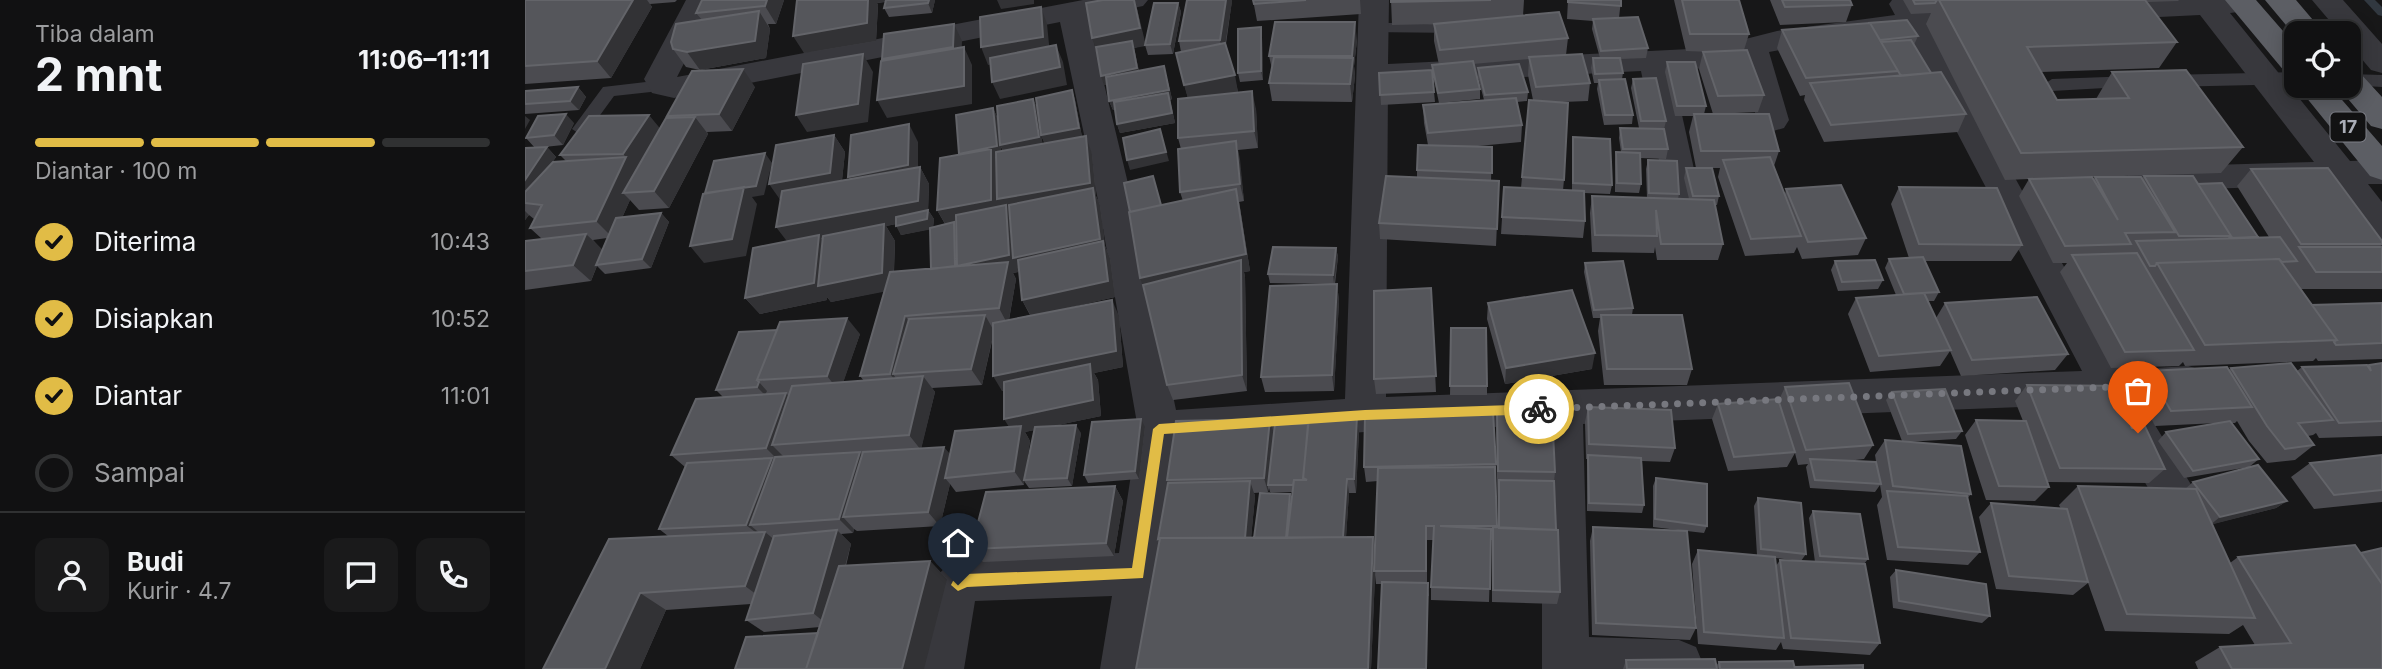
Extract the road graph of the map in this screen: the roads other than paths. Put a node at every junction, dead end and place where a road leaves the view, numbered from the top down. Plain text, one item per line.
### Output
1 (701, 0) edge
2 (948, 0) edge
3 (1133, 0) edge
4 (2280, 0) edge
5 (2327, 0) edge
6 (2205, 2) edge
7 (2241, 2) edge
8 (1072, 11) junction
9 (1908, 11) edge
10 (2068, 13) edge
11 (1374, 14) edge
12 (2012, 17) edge
13 (2298, 21) edge
14 (1481, 28) edge
15 (943, 34) junction
16 (1753, 48) junction
17 (1654, 60) junction
18 (2382, 63) edge
19 (2284, 69) edge
20 (2284, 71) edge
21 (2284, 74) edge
22 (1372, 75) junction
23 (2361, 80) edge
24 (2382, 81) edge
25 (2052, 85) edge
26 (663, 86) junction
27 (2361, 94) edge
28 (2300, 98) edge
29 (2323, 98) edge
30 (2382, 118) edge
31 (1773, 120) edge
32 (580, 129) edge
33 (2382, 170) edge
34 (2341, 173) junction
35 (2110, 180) edge
36 (2042, 182) edge
37 (2001, 183) junction
38 (1685, 205) edge
39 (2382, 227) edge
40 (2219, 379) edge
41 (2111, 387) junction
42 (1562, 409) junction
43 (1365, 415) junction
44 (1159, 429) junction
45 (2179, 501) edge
46 (1138, 574) junction
47 (1566, 664) edge
48 (1728, 665) edge
49 (940, 669) edge
50 (1125, 669) edge

1 - 26 street
2 - 15 street
3 - 8 street
4 - 13 highway
5 - 18 street
6 - 7 street
6 - 10 street
6 - 20 street
7 - 19 highway
8 - 15 street
8 - 44 street
9 - 12 street
9 - 16 street
9 - 37 street
11 - 14 lane
11 - 22 street
15 - 26 street
16 - 17 street
16 - 31 street
17 - 22 street
17 - 38 street
21 - 25 lane
22 - 43 street
23 - 24 lane
26 - 32 lane
27 - 30 highway, 17
28 - 34 street
29 - 33 highway, 17
33 - 34 street
34 - 35 street
34 - 39 street
36 - 37 street
37 - 41 street
40 - 41 street
41 - 42 street
41 - 45 street
42 - 43 street
42 - 47 street
43 - 44 street
44 - 46 street
46 - 49 street
46 - 50 street
47 - 48 street

